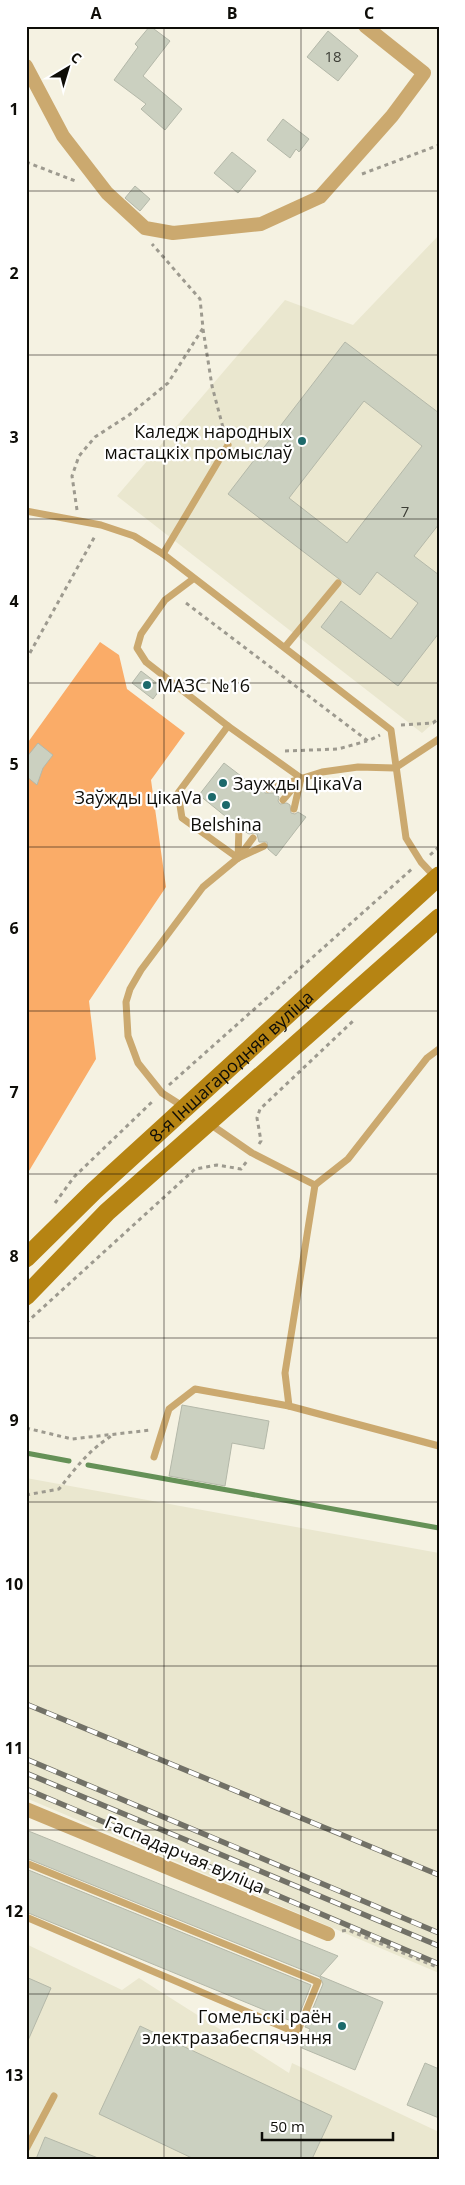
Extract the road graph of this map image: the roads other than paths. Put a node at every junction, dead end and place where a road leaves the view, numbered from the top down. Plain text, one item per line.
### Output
1 (365, 26) edge
2 (26, 66) edge
3 (228, 445) road end
4 (26, 511) edge
5 (163, 554) junction
6 (193, 578) junction
7 (338, 583) dead end
8 (285, 647) junction
9 (228, 726) junction
10 (439, 739) edge
11 (395, 768) junction
12 (301, 778) junction
13 (268, 789) dead end
14 (283, 800) dead end
15 (294, 809) dead end
16 (239, 827) dead end
17 (253, 838) dead end
18 (264, 846) dead end
19 (238, 858) junction
20 (438, 878) edge
21 (439, 918) edge
22 (439, 1049) edge
23 (185, 1107) junction
24 (207, 1123) junction
25 (315, 1185) junction
26 (26, 1258) edge
27 (26, 1296) edge
28 (289, 1406) junction
29 (439, 1446) edge
30 (154, 1457) dead end
31 (26, 1809) edge
32 (26, 1863) edge
33 (26, 1917) edge
34 (328, 1934) road end
35 (54, 2096) dead end
36 (26, 2149) edge

1 - 2 street
3 - 5 lane
4 - 5 lane
5 - 6 lane
6 - 8 lane
6 - 9 lane
7 - 8 lane
8 - 11 lane
9 - 12 lane
9 - 19 lane
10 - 11 lane
11 - 12 lane
11 - 20 lane
12 - 13 lane
12 - 14 lane
12 - 15 lane
16 - 19 lane
17 - 19 lane
18 - 19 lane
19 - 23 lane
20 - 23 main road, 8-я Іншагародняя вуліца
21 - 24 main road, 8-я Іншагародняя вуліца
22 - 25 lane
23 - 24 main road
23 - 26 main road, 8-я Іншагародняя вуліца
24 - 25 lane
24 - 27 main road, 8-я Іншагародняя вуліца
25 - 28 lane
28 - 29 lane
28 - 30 lane
31 - 34 street, Гаспадарчая вуліца
32 - 33 lane
35 - 36 lane

